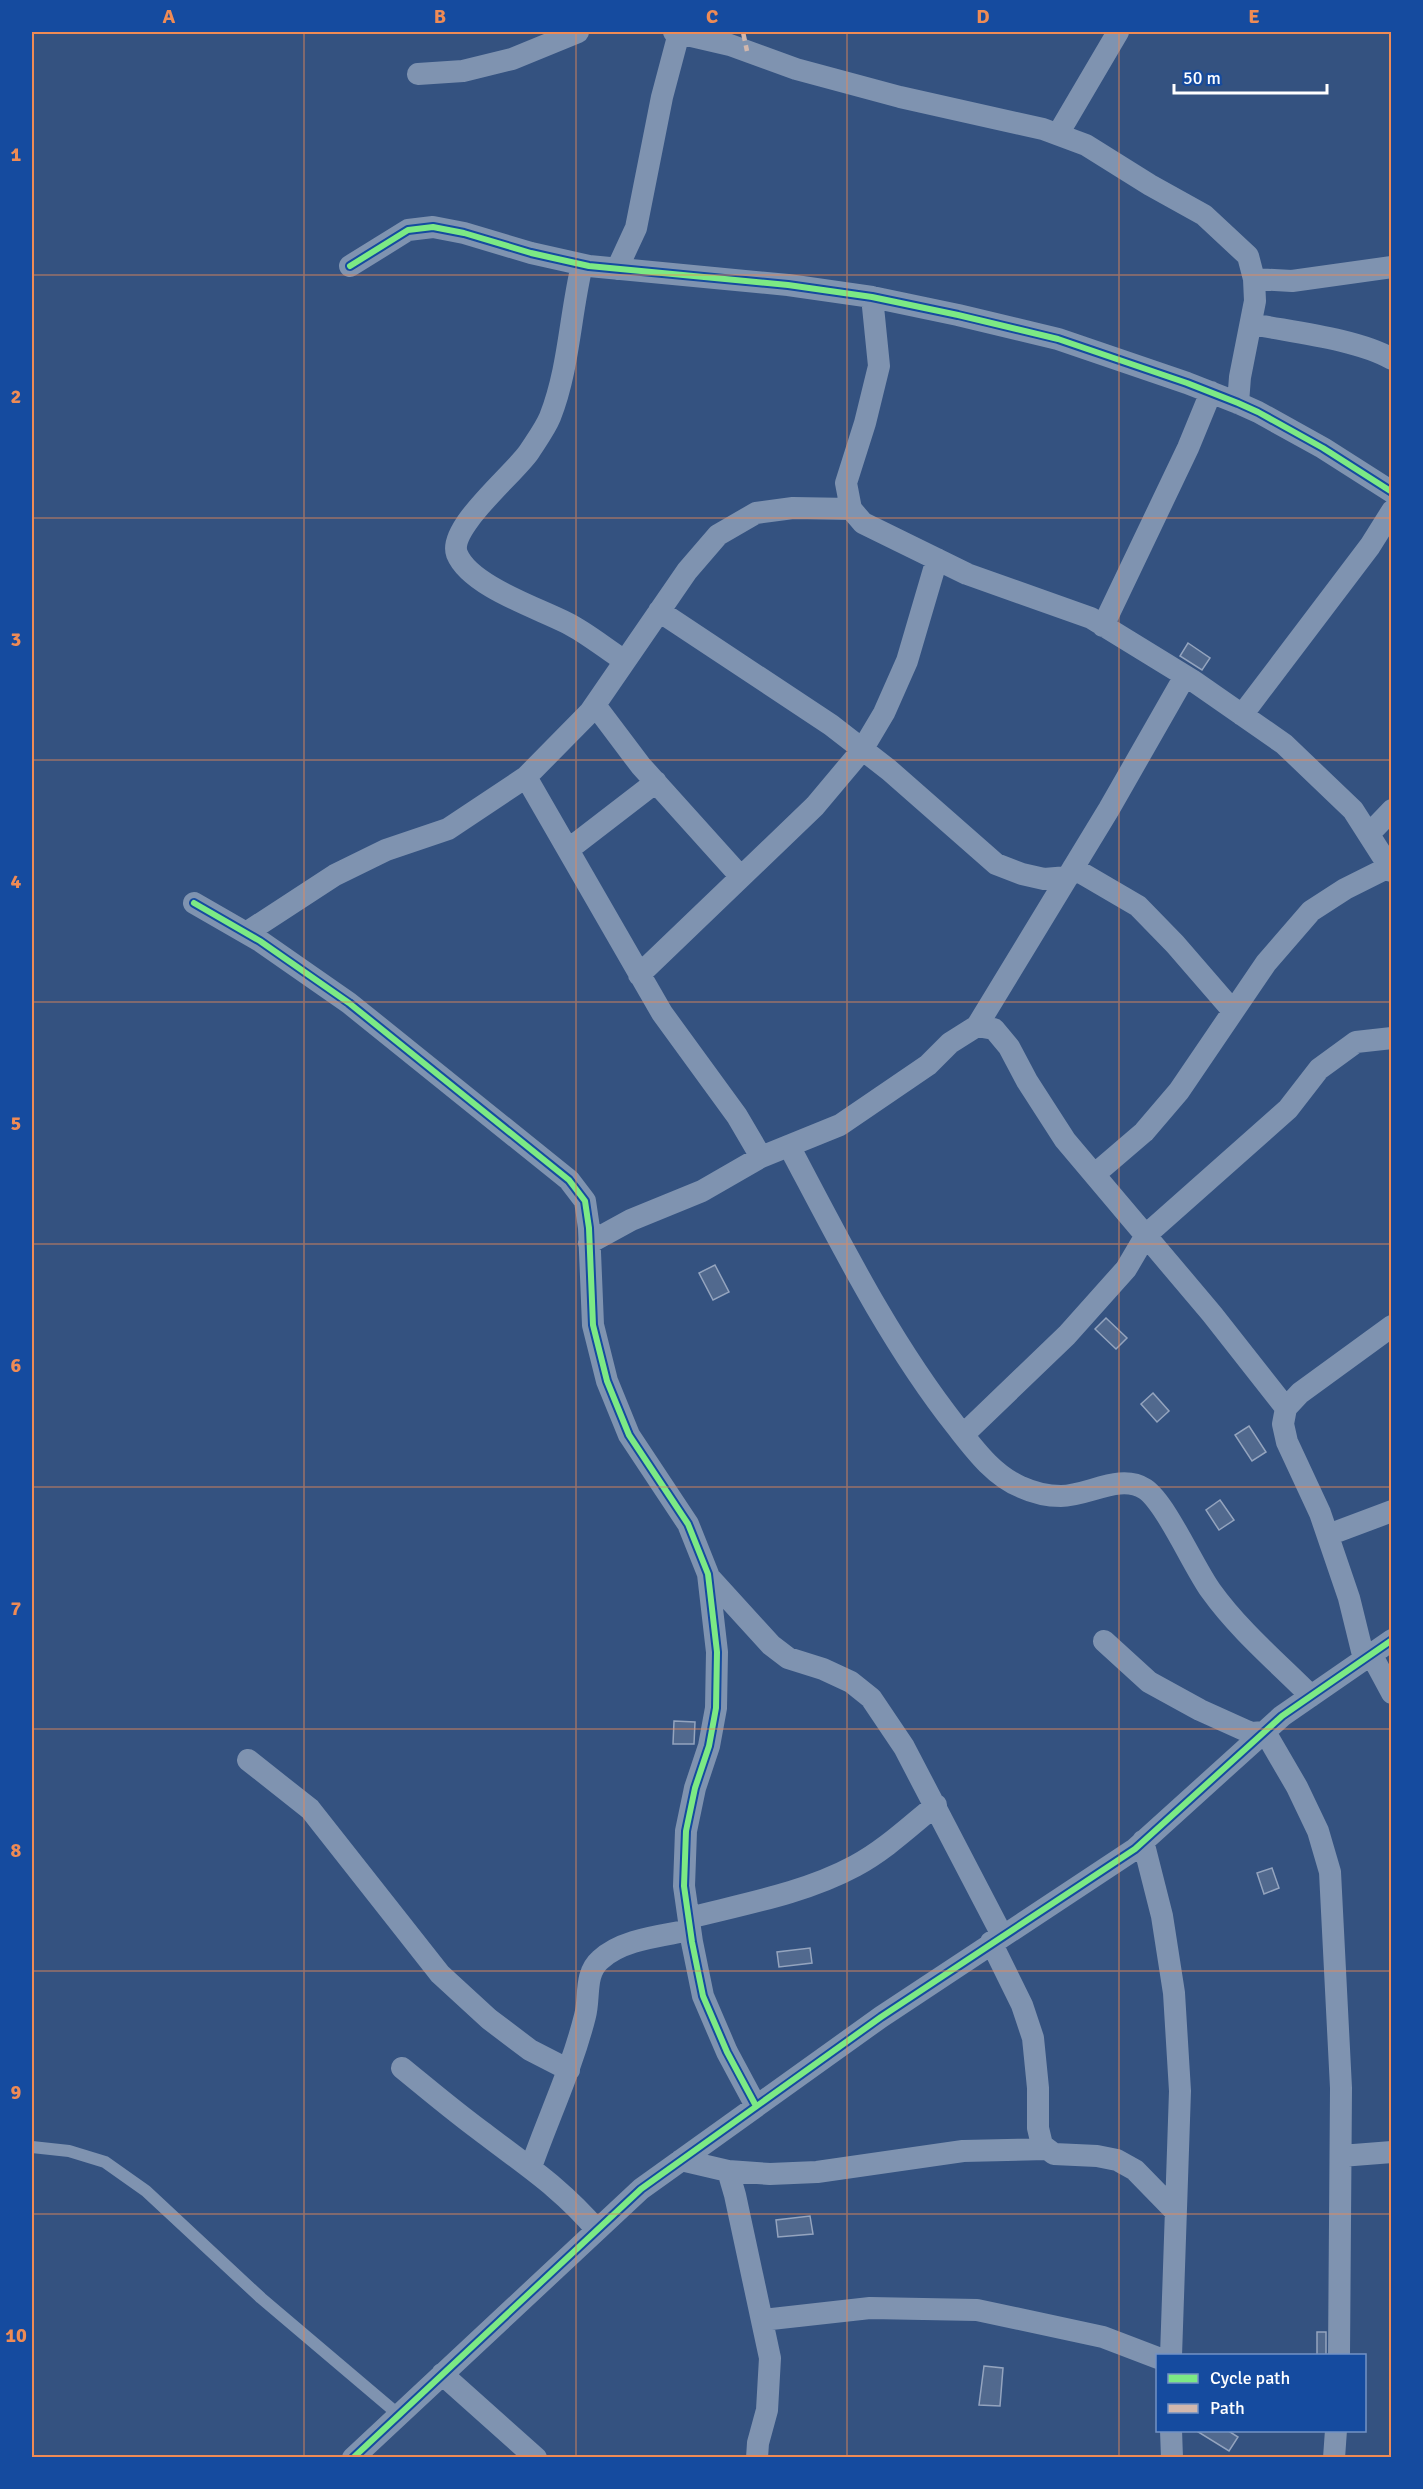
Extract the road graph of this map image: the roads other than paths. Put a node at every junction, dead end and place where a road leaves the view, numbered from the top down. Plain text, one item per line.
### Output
1 (578, 32) edge
2 (676, 32) edge
3 (1118, 32) edge
4 (418, 74) dead end
5 (1058, 134) junction
6 (582, 265) junction
7 (350, 267) dead end
8 (1392, 267) edge
9 (617, 269) junction
10 (1254, 279) junction
11 (872, 297) junction
12 (1252, 324) junction
13 (1392, 359) edge
14 (1211, 392) junction
15 (1238, 403) junction
16 (1392, 492) edge
17 (850, 509) junction
18 (1392, 511) edge
19 (937, 559) junction
20 (659, 611) junction
21 (1103, 626) junction
22 (625, 661) junction
23 (1185, 676) junction
24 (595, 705) junction
25 (1242, 715) junction
26 (862, 750) junction
27 (526, 777) junction
28 (656, 782) junction
29 (1392, 810) edge
30 (1369, 834) junction
31 (569, 849) junction
32 (1390, 869) edge
33 (1071, 873) junction
34 (741, 877) junction
35 (194, 903) dead end
36 (246, 933) junction
37 (639, 975) junction
38 (1233, 1011) junction
39 (977, 1026) junction
40 (1392, 1038) edge
41 (789, 1146) junction
42 (761, 1157) junction
43 (1095, 1174) junction
44 (1146, 1235) junction
45 (589, 1243) junction
46 (1392, 1326) edge
47 (1286, 1408) junction
48 (963, 1435) junction
49 (1392, 1511) edge
50 (1328, 1535) junction
51 (709, 1577) junction
52 (1392, 1640) edge
53 (1104, 1641) dead end
54 (1368, 1657) junction
55 (1392, 1693) edge
56 (1311, 1696) junction
57 (1265, 1732) junction
58 (249, 1760) dead end
59 (936, 1805) junction
60 (1143, 1841) junction
61 (689, 1924) junction
62 (997, 1939) junction
63 (402, 2068) dead end
64 (569, 2070) junction
65 (756, 2106) junction
66 (32, 2148) edge
67 (1047, 2150) junction
68 (1392, 2152) edge
69 (1341, 2156) junction
70 (681, 2160) junction
71 (531, 2167) junction
72 (728, 2171) junction
73 (1175, 2211) junction
74 (597, 2230) junction
75 (762, 2320) junction
76 (1171, 2354) edge
77 (1339, 2354) edge
78 (1156, 2357) edge
79 (442, 2374) junction
80 (399, 2415) junction
81 (1172, 2432) edge
82 (1336, 2432) edge
83 (353, 2457) edge
84 (536, 2457) edge
85 (757, 2457) edge
86 (1172, 2457) edge
87 (1334, 2457) edge

1 - 4 street
2 - 5 street
2 - 9 street
3 - 5 street
5 - 10 street
6 - 7 street
6 - 9 street
6 - 22 street
8 - 10 street
9 - 11 street
10 - 12 street
11 - 14 street
11 - 17 street
12 - 13 street
12 - 15 street
14 - 15 street
14 - 21 street
15 - 16 street
17 - 19 street
17 - 20 street
18 - 25 street
19 - 21 street
19 - 26 street
20 - 22 street
20 - 26 street
21 - 23 street
22 - 24 street
23 - 25 street
23 - 33 street
24 - 27 street
24 - 28 street
25 - 30 street
26 - 33 street
26 - 34 street
27 - 31 street
27 - 36 street
28 - 31 street
28 - 34 street
29 - 30 street
30 - 32 street
31 - 37 street
32 - 38 street
33 - 38 street
33 - 39 street
34 - 37 street
35 - 36 street
36 - 45 street
37 - 42 street
38 - 43 street
39 - 41 street
39 - 43 street
40 - 44 street
41 - 42 street
41 - 48 street
42 - 45 street
43 - 44 street
44 - 47 street
44 - 48 street
45 - 51 street
46 - 47 street
47 - 50 street
48 - 56 street
49 - 50 street
50 - 54 street
51 - 59 street
51 - 61 street
52 - 54 street
53 - 57 street
54 - 55 street
54 - 56 street
56 - 57 street
57 - 60 street
57 - 69 street
58 - 64 street
59 - 61 street
59 - 62 street
60 - 62 street
60 - 73 street
61 - 64 street
61 - 65 street
62 - 65 street
62 - 67 street
63 - 71 street
64 - 71 street
65 - 70 street
66 - 80 lane
67 - 72 street
67 - 73 street
68 - 69 street
69 - 77 street
70 - 72 street
70 - 74 street
71 - 74 street
72 - 75 street
73 - 76 street
74 - 79 street
75 - 78 street
75 - 85 street
79 - 80 street
79 - 84 street
80 - 83 street
81 - 86 street
82 - 87 street

